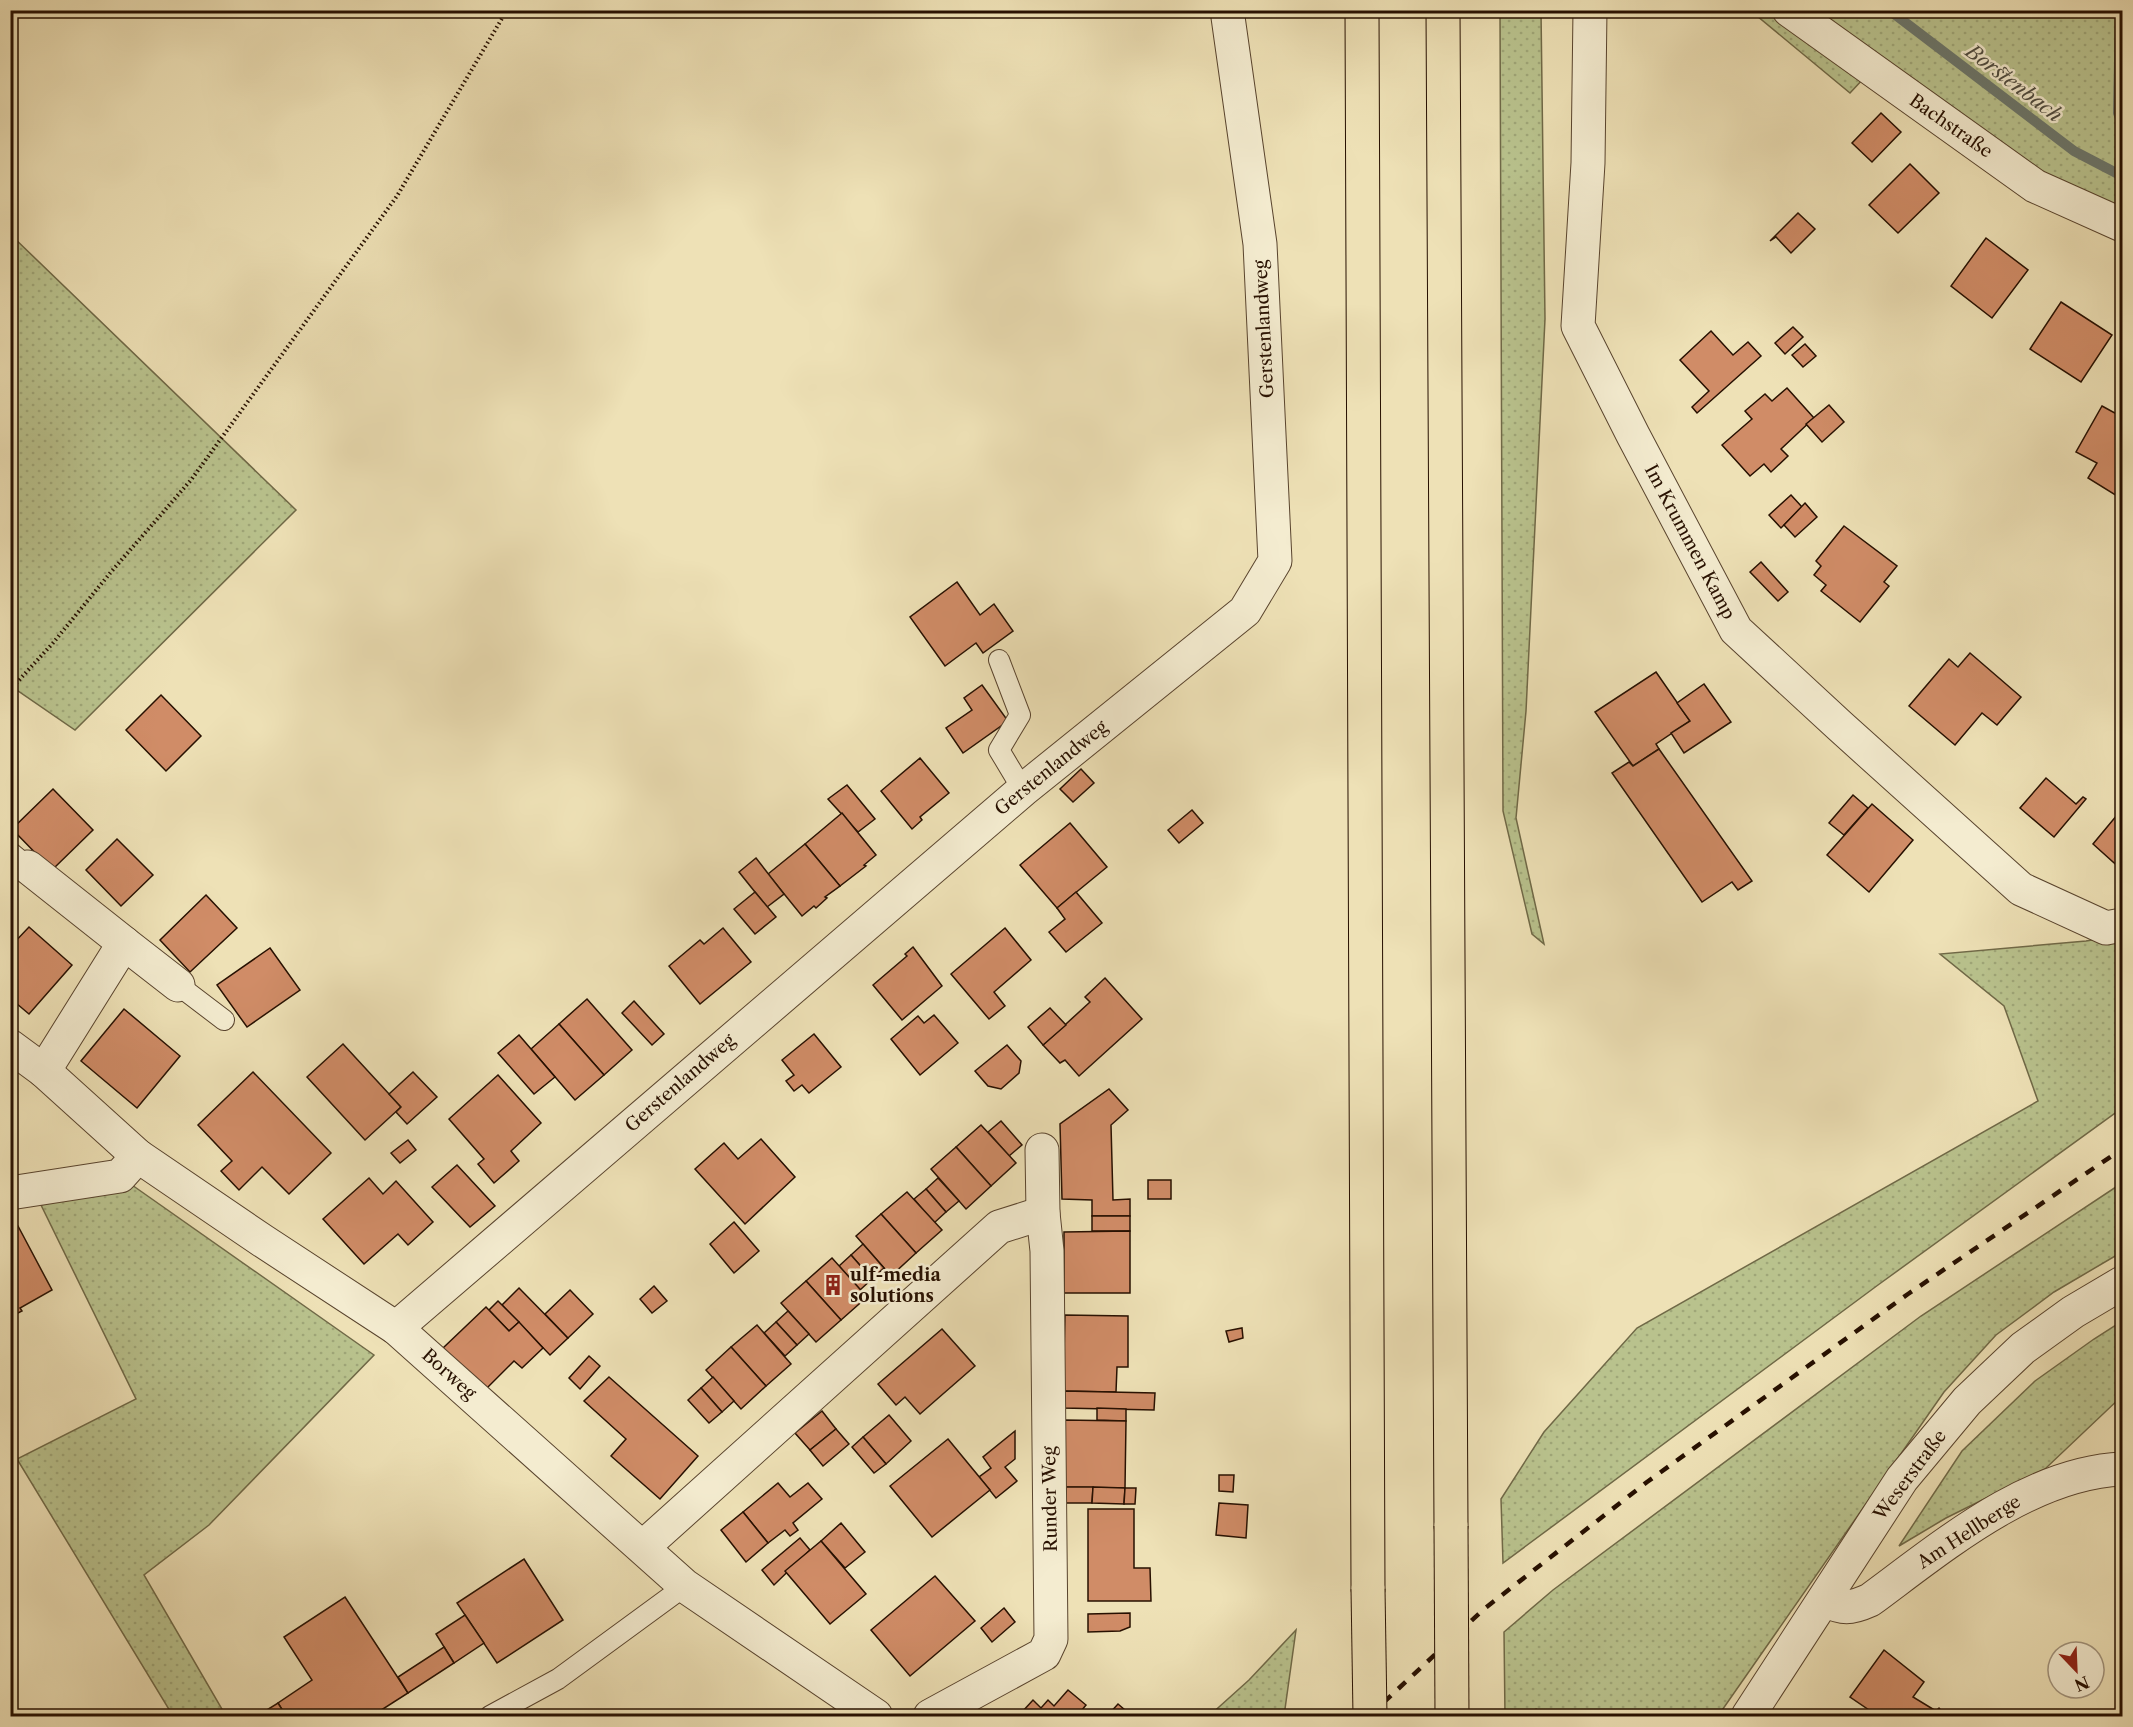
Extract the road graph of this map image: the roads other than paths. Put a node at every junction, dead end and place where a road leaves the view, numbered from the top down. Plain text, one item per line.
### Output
1 (1227, 10) edge
2 (1362, 10) edge
3 (1443, 10) edge
4 (1590, 10) edge
5 (1789, 10) edge
6 (2122, 225) edge
7 (999, 660) dead end
8 (1023, 790) junction
9 (19, 860) edge
10 (2122, 925) edge
11 (124, 943) junction
12 (178, 985) joint
13 (224, 1020) dead end
14 (10, 1046) edge
15 (44, 1071) junction
16 (1042, 1150) dead end
17 (138, 1156) junction
18 (10, 1192) edge
19 (1043, 1213) junction
20 (2122, 1282) edge
21 (396, 1328) junction
22 (2122, 1469) edge
23 (643, 1547) junction
24 (685, 1586) junction
25 (1824, 1600) junction
26 (490, 1716) edge
27 (876, 1716) edge
28 (930, 1716) edge
29 (1370, 1716) edge
30 (1452, 1716) edge
31 (1748, 1716) edge

1 - 8 street, Gerstenlandweg
2 - 29 highway, bridge
3 - 30 highway, bridge
4 - 10 street, Im Krummen Kamp
5 - 6 street, Bachstraße
7 - 8 lane
8 - 21 street, Gerstenlandweg
9 - 11 street
11 - 12 street
11 - 15 street
12 - 13 lane
14 - 15 street, Borweg
15 - 17 street, Borweg
16 - 19 street, Runder Weg
17 - 18 street
17 - 21 street, Borweg
19 - 23 street
19 - 28 street, Runder Weg
20 - 25 street, Weserstraße
21 - 23 street, Borweg
22 - 25 street, Am Hellberge
23 - 24 street, Borweg
24 - 26 lane
24 - 27 street, Borweg
25 - 31 street, Weserstraße

